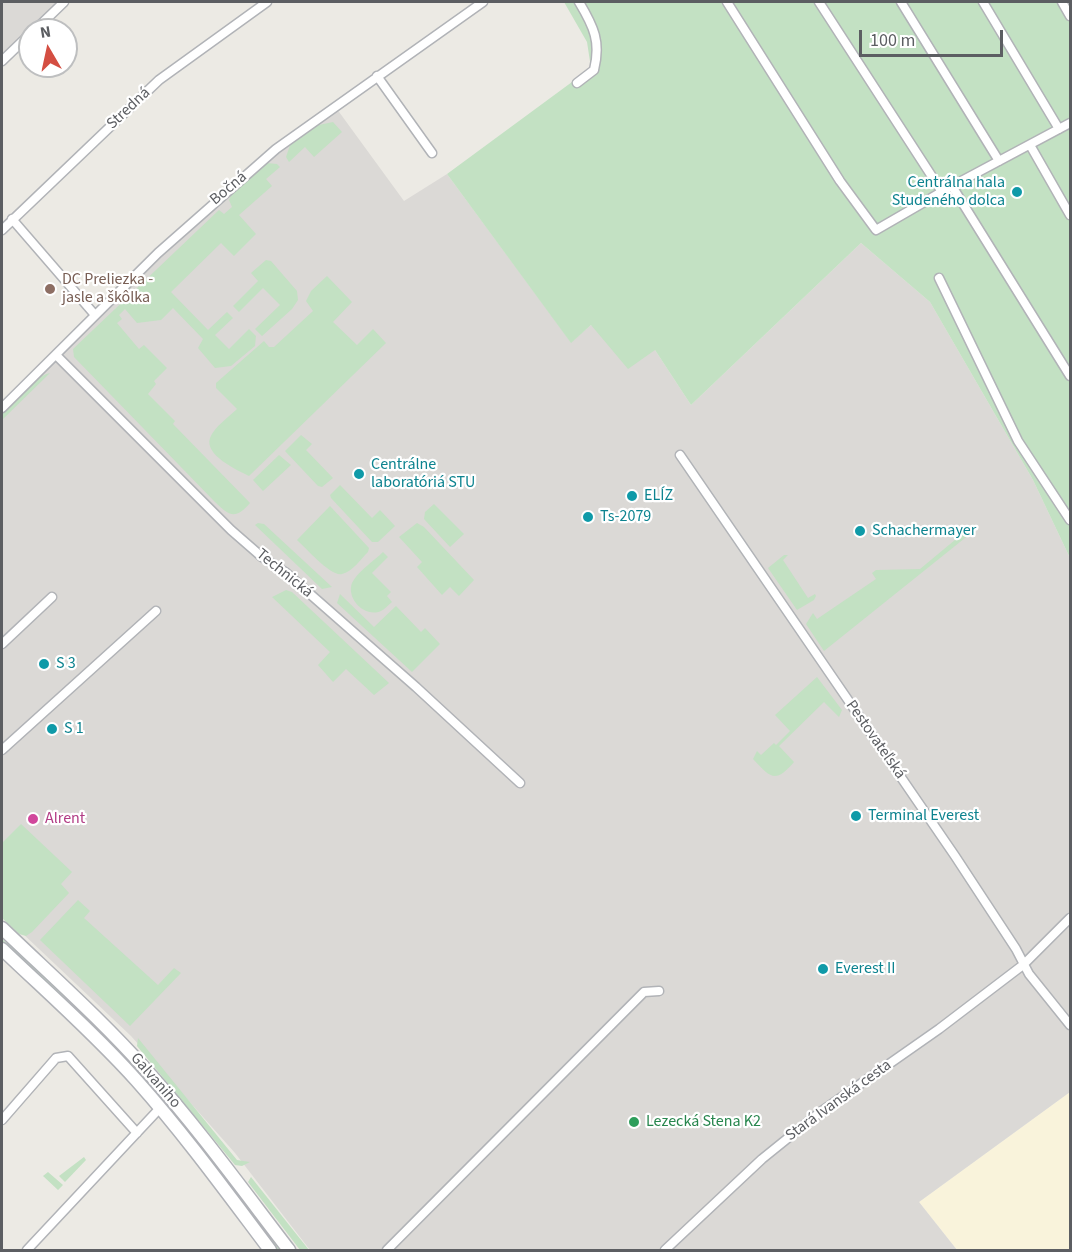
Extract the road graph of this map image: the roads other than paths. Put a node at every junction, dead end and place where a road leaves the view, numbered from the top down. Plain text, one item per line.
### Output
1 (64, 2) edge
2 (267, 2) edge
3 (483, 2) edge
4 (579, 2) edge
5 (728, 2) edge
6 (819, 2) edge
7 (901, 2) edge
8 (983, 2) edge
9 (1062, 2) edge
10 (1071, 16) edge
11 (47, 18) edge
12 (18, 46) edge
13 (2, 61) edge
14 (377, 76) junction
15 (577, 83) dead end
16 (1071, 123) edge
17 (1059, 129) junction
18 (1030, 145) junction
19 (432, 153) dead end
20 (999, 161) junction
21 (952, 186) junction
22 (942, 192) junction
23 (1071, 215) edge
24 (12, 219) junction
25 (2, 230) edge
26 (939, 278) dead end
27 (95, 315) junction
28 (56, 355) junction
29 (1071, 376) edge
30 (2, 408) edge
31 (680, 455) dead end
32 (1071, 520) edge
33 (52, 597) dead end
34 (156, 611) dead end
35 (2, 644) edge
36 (2, 750) edge
37 (520, 783) dead end
38 (1071, 918) edge
39 (2, 928) edge
40 (2, 949) edge
41 (1023, 965) junction
42 (659, 991) dead end
43 (1071, 1025) edge
44 (160, 1108) junction
45 (2, 1120) edge
46 (137, 1133) junction
47 (27, 1251) edge
48 (270, 1251) edge
49 (289, 1251) edge
50 (387, 1251) edge
51 (665, 1251) edge

1 - 11 street
2 - 24 street, Stredná
3 - 14 street, Bočná
4 - 15 street
5 - 22 street
6 - 22 street
7 - 20 street
8 - 17 street
9 - 10 street
12 - 13 street
14 - 19 street
14 - 27 street, Bočná
16 - 17 street
17 - 18 street
18 - 20 street
18 - 23 street
20 - 21 street
21 - 22 street
21 - 29 street
24 - 25 street, Stredná
24 - 27 street
26 - 32 street
27 - 28 street, Bočná
28 - 30 street, Bočná
28 - 37 street, Technická
31 - 41 street, Pestovateľská
33 - 35 street
34 - 36 street
38 - 41 street, Stará Ivanská cesta
39 - 49 main road, Galvaniho
40 - 44 main road, Galvaniho
41 - 43 street, Pestovateľská
41 - 51 street, Stará Ivanská cesta
42 - 50 street
44 - 46 street, Galvaniho
44 - 48 main road, Galvaniho
45 - 46 street
46 - 47 street, Galvaniho

